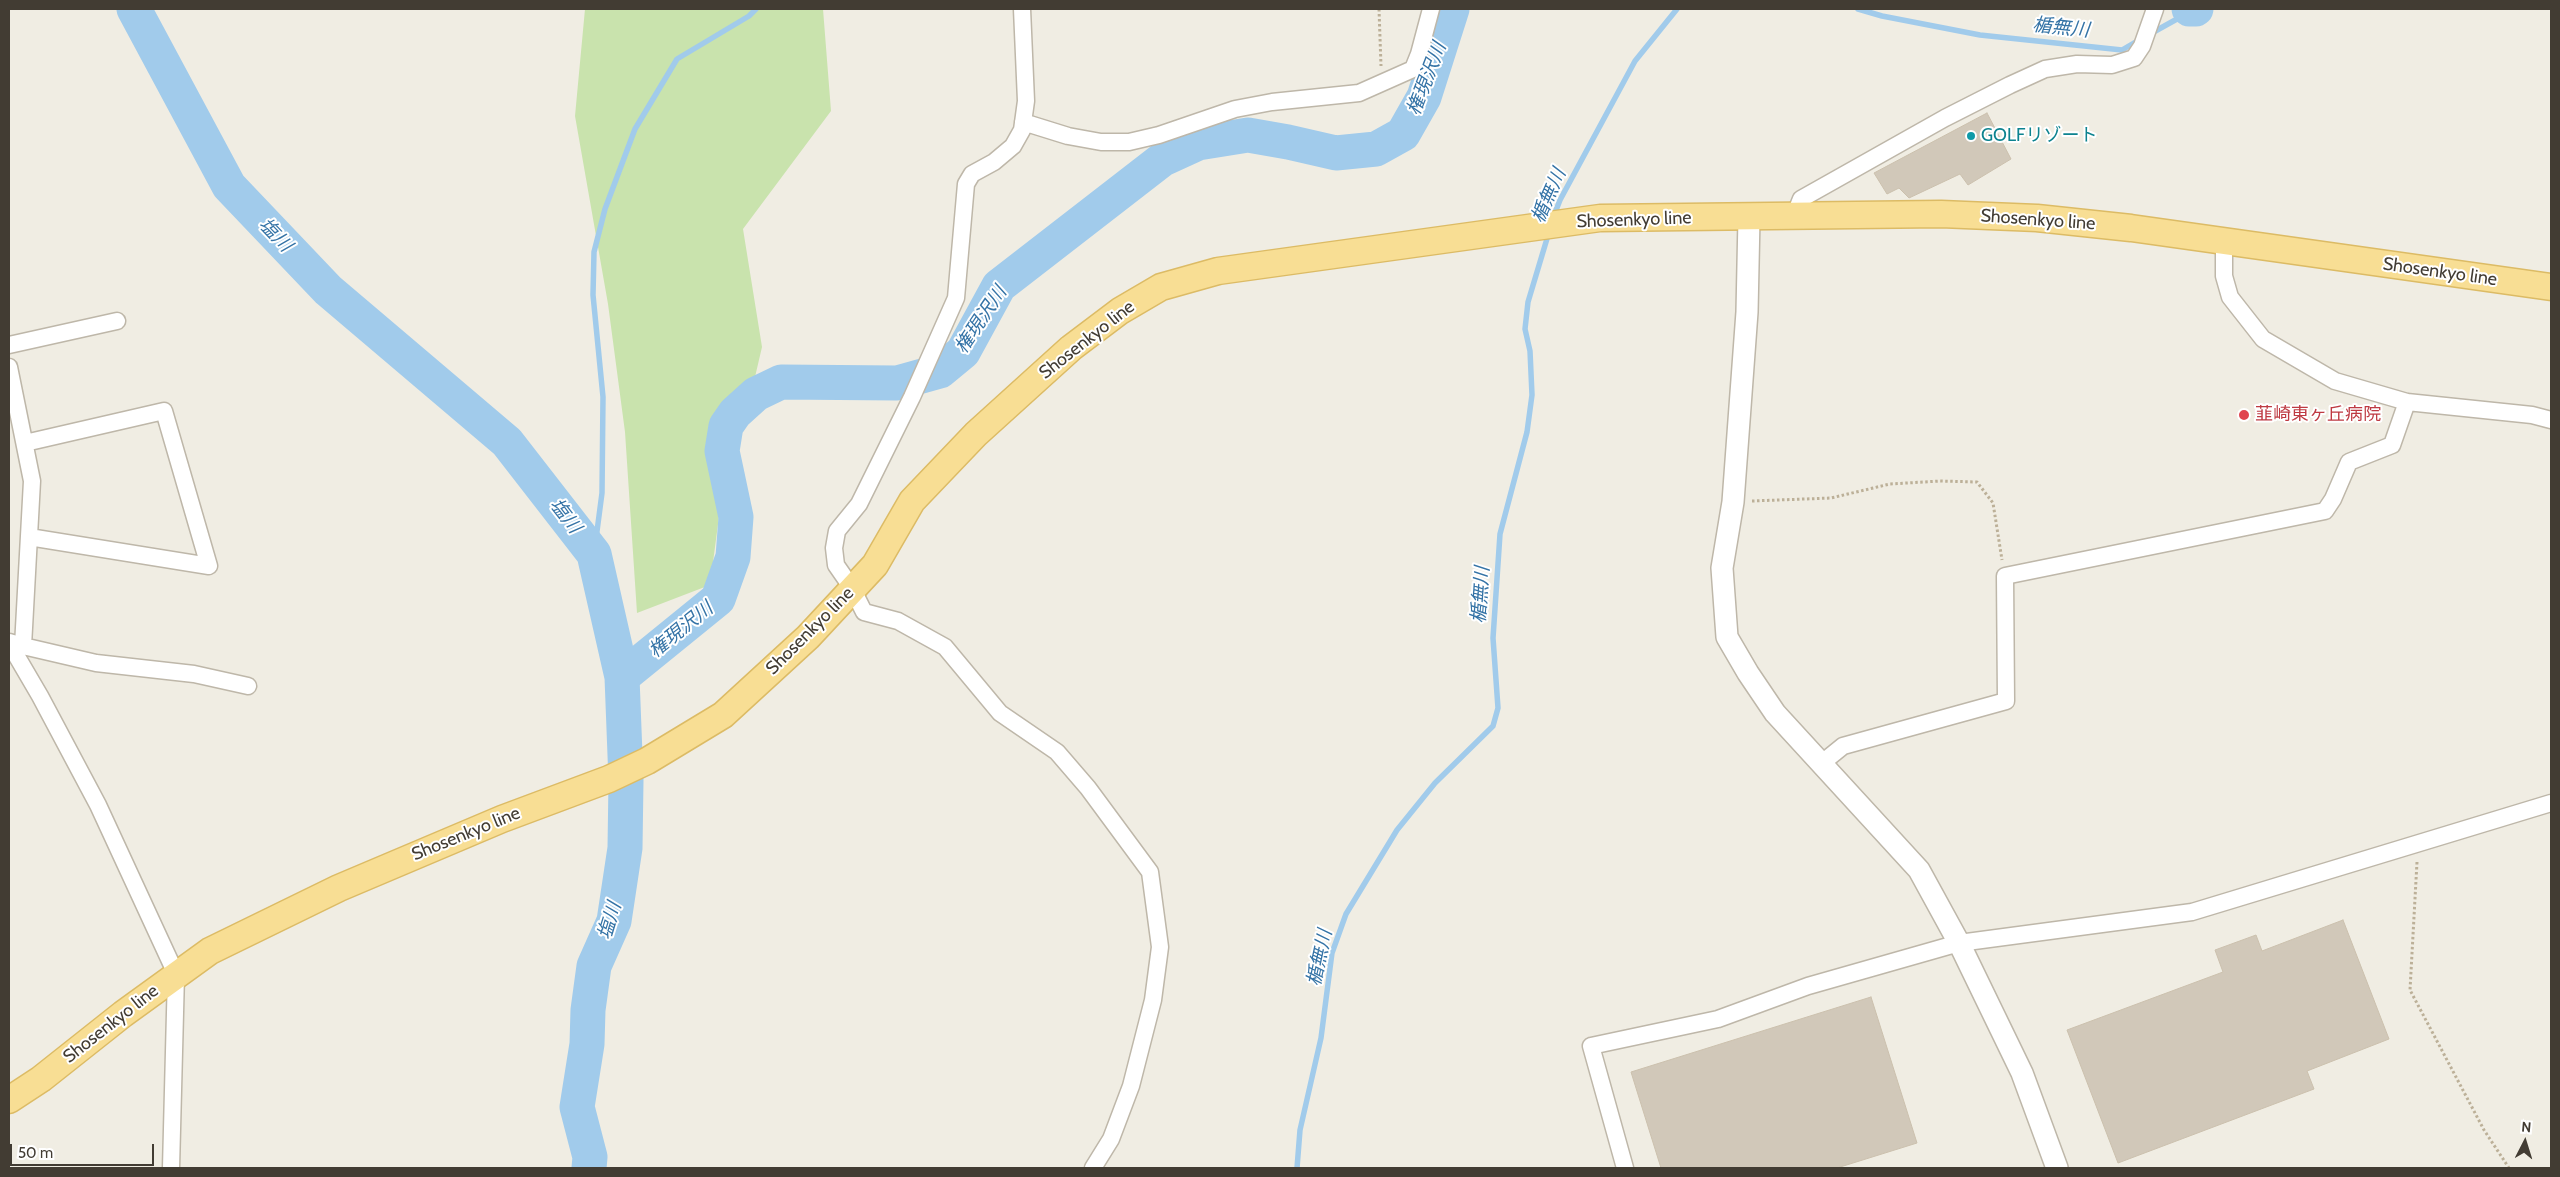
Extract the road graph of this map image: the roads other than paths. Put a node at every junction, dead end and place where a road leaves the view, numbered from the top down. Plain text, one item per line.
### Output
1 (1022, 9) edge
2 (1430, 9) edge
3 (2155, 9) edge
4 (1023, 122) junction
5 (1795, 214) junction
6 (1749, 218) junction
7 (2224, 242) junction
8 (2551, 287) edge
9 (117, 321) dead end
10 (9, 345) edge
11 (9, 367) edge
12 (2407, 402) junction
13 (2551, 420) edge
14 (24, 443) junction
15 (29, 537) junction
16 (852, 588) junction
17 (13, 644) edge
18 (248, 686) dead end
19 (1822, 763) junction
20 (2551, 803) edge
21 (1959, 944) junction
22 (176, 974) junction
23 (9, 1100) edge
24 (171, 1168) edge
25 (1093, 1168) edge
26 (1625, 1168) edge
27 (2057, 1168) edge

1 - 4 street
2 - 4 street
3 - 5 street
4 - 16 street
5 - 6 main road, Shosenkyo line
5 - 7 main road, Shosenkyo line
6 - 16 main road, Shosenkyo line
6 - 19 street
7 - 8 main road, Shosenkyo line
7 - 12 street
9 - 10 street
11 - 14 street
12 - 13 street
12 - 19 street
14 - 15 street
14 - 15 street
15 - 17 street
16 - 22 main road, Shosenkyo line
16 - 25 street
17 - 18 street
17 - 22 street
19 - 21 street
20 - 21 street
21 - 26 street
21 - 27 street
22 - 23 main road, Shosenkyo line
22 - 24 street

